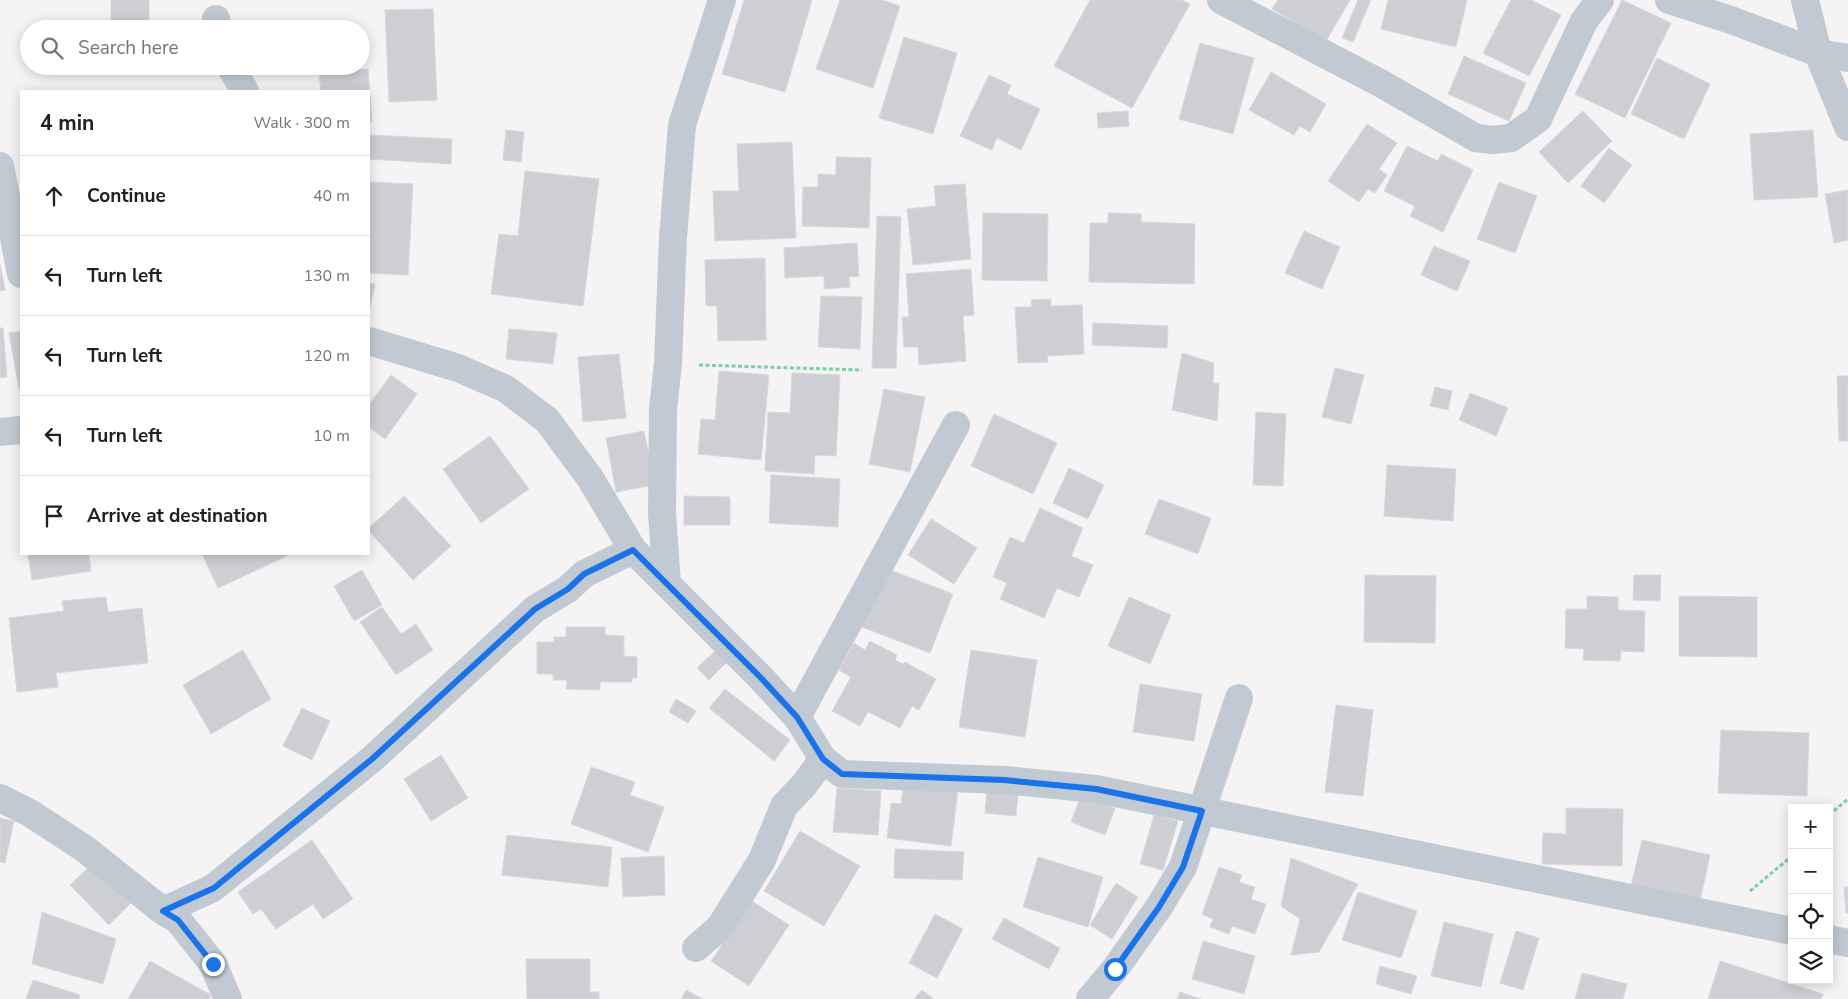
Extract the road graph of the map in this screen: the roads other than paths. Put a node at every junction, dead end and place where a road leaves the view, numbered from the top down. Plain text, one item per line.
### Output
1 (722, 0) edge
2 (1221, 0) edge
3 (1600, 0) edge
4 (1669, 0) edge
5 (1805, 0) edge
6 (1818, 53) junction
7 (1848, 58) edge
8 (235, 75) edge
9 (244, 90) edge
10 (1848, 128) edge
11 (0, 166) edge
12 (20, 269) edge
13 (370, 341) edge
14 (956, 425) dead end
15 (20, 430) edge
16 (0, 432) edge
17 (633, 550) junction
18 (667, 584) junction
19 (1238, 698) dead end
20 (797, 717) junction
21 (823, 759) junction
22 (0, 798) edge
23 (1202, 811) junction
24 (163, 911) junction
25 (1788, 930) edge
26 (1833, 940) edge
27 (1848, 943) edge
28 (696, 948) dead end
29 (228, 999) edge
30 (1090, 999) edge

1 - 18 street
2 - 3 street
4 - 6 street
5 - 6 street
6 - 7 street
6 - 10 street
8 - 9 street
11 - 12 street
13 - 17 street
14 - 20 street
15 - 16 street
17 - 18 street
17 - 24 street
18 - 20 street
19 - 23 street
20 - 21 street
21 - 23 street
21 - 28 street
22 - 24 street
23 - 25 street
23 - 30 street
24 - 29 street
26 - 27 street

